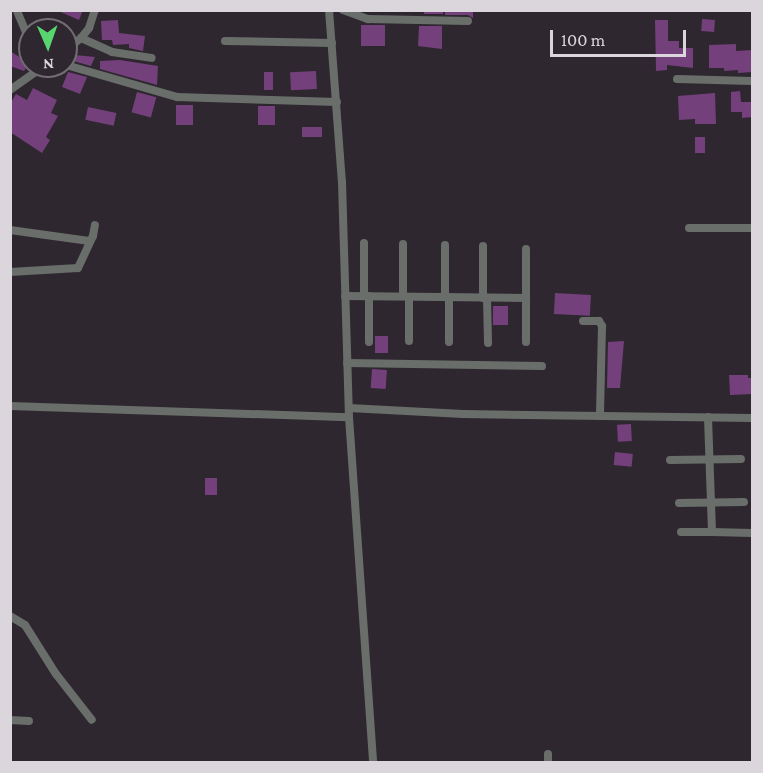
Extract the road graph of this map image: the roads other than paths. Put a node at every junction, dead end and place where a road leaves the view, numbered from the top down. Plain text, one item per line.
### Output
1 (95, 10) edge
2 (329, 10) edge
3 (343, 10) edge
4 (468, 21) dead end
5 (81, 38) junction
6 (78, 40) edge
7 (225, 41) dead end
8 (332, 43) junction
9 (152, 58) dead end
10 (78, 69) edge
11 (28, 78) edge
12 (677, 79) dead end
13 (753, 81) edge
14 (10, 90) edge
15 (337, 102) junction
16 (95, 225) dead end
17 (689, 228) dead end
18 (753, 228) edge
19 (10, 230) edge
20 (89, 241) junction
21 (364, 243) dead end
22 (403, 244) dead end
23 (445, 245) dead end
24 (483, 246) dead end
25 (526, 249) dead end
26 (10, 272) edge
27 (345, 296) junction
28 (366, 296) junction
29 (406, 296) junction
30 (447, 297) junction
31 (485, 298) junction
32 (526, 298) junction
33 (583, 321) dead end
34 (410, 341) dead end
35 (369, 342) dead end
36 (449, 342) dead end
37 (526, 342) dead end
38 (488, 343) dead end
39 (347, 363) junction
40 (542, 366) dead end
41 (10, 406) edge
42 (349, 412) junction
43 (600, 415) junction
44 (708, 417) junction
45 (753, 418) edge
46 (741, 459) dead end
47 (670, 460) dead end
48 (709, 460) junction
49 (744, 502) dead end
50 (679, 503) dead end
51 (711, 503) junction
52 (681, 532) dead end
53 (712, 532) junction
54 (753, 533) edge
55 (10, 616) edge
56 (10, 720) edge
57 (92, 720) dead end
58 (29, 721) dead end
59 (373, 762) edge

1 - 5 street
2 - 8 street
3 - 4 street
5 - 6 street
5 - 9 street
7 - 8 street
8 - 15 street
10 - 15 street
11 - 14 street
12 - 13 street
15 - 27 street
16 - 20 street
17 - 18 street
19 - 20 street
20 - 26 street
21 - 28 street
22 - 29 street
23 - 30 street
24 - 31 street
25 - 32 street
27 - 28 street
27 - 39 street
28 - 29 street
28 - 35 street
29 - 30 street
29 - 34 street
30 - 31 street
30 - 36 street
31 - 32 street
31 - 38 street
32 - 37 street
33 - 43 street
39 - 40 street
39 - 42 street
41 - 42 street
42 - 43 street
42 - 59 street
43 - 44 street
44 - 45 street
44 - 48 street
46 - 48 street
47 - 48 street
48 - 51 street
49 - 51 street
50 - 51 street
51 - 53 street
52 - 53 street
53 - 54 street
55 - 57 street
56 - 58 street

